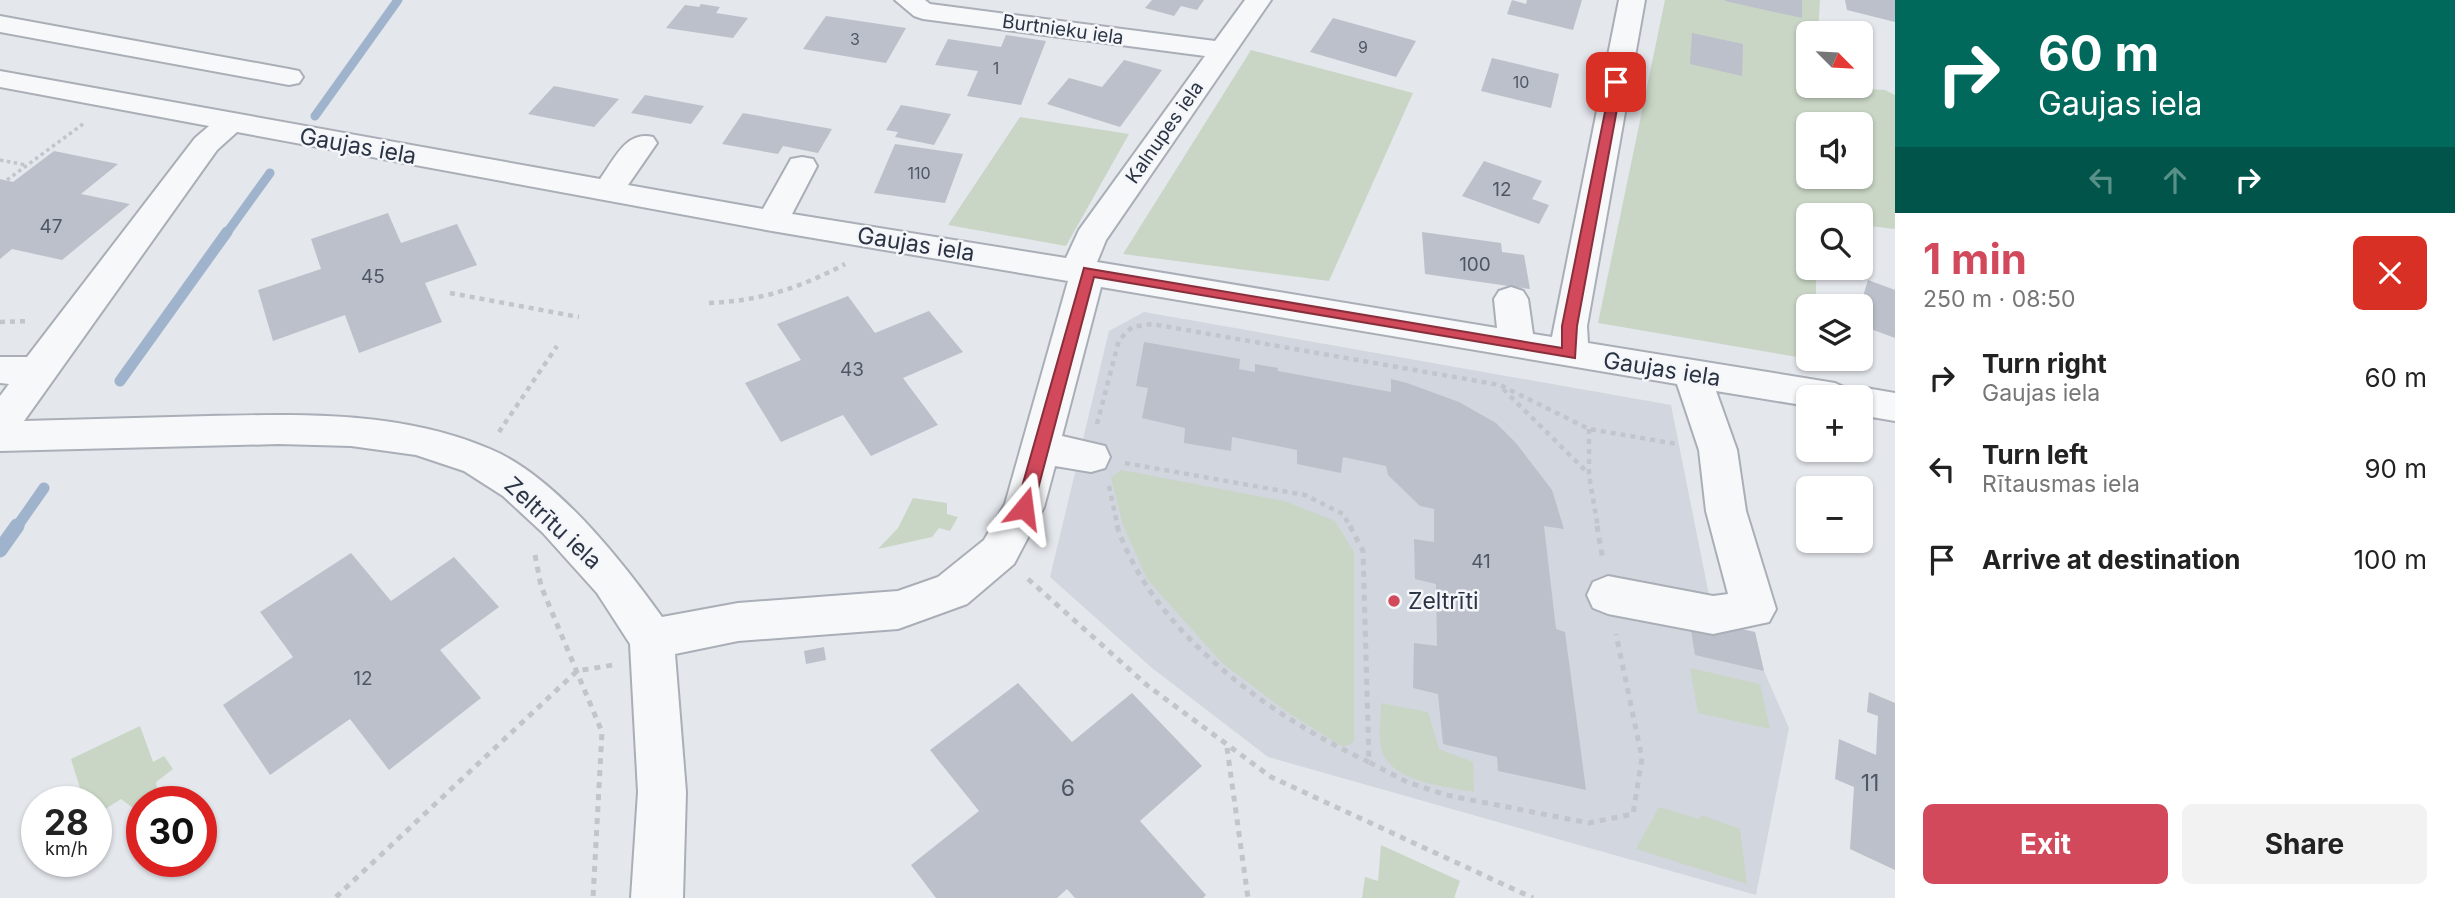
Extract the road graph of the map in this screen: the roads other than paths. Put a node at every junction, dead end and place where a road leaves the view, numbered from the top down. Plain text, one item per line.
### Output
1 (1258, 0) edge
2 (1632, 0) edge
3 (907, 1) edge
4 (0, 24) edge
5 (95, 41) junction
6 (1222, 50) junction
7 (289, 77) dead end
8 (0, 79) edge
9 (33, 85) junction
10 (231, 122) junction
11 (642, 143) dead end
12 (802, 166) dead end
13 (608, 191) junction
14 (772, 221) junction
15 (1083, 270) junction
16 (1511, 299) dead end
17 (1517, 344) junction
18 (1570, 354) junction
19 (0, 370) edge
20 (37, 371) junction
21 (1690, 373) junction
22 (1796, 391) edge
23 (1873, 403) edge
24 (1895, 407) edge
25 (0, 426) edge
26 (0, 436) edge
27 (1042, 448) junction
28 (1099, 458) road end
29 (1608, 595) road end
30 (652, 639) junction
31 (657, 898) edge

1 - 6 street, Kalnupes iela
2 - 18 street
3 - 6 street, Burtnieku iela
4 - 5 street
5 - 7 street
5 - 9 street
6 - 15 street, Kalnupes iela
8 - 9 street, Gaujas iela
9 - 10 street, Gaujas iela
10 - 13 street, Gaujas iela
10 - 20 street
11 - 13 street
12 - 14 street
13 - 14 street, Gaujas iela
14 - 15 street, Gaujas iela
15 - 17 street, Gaujas iela
15 - 27 street, Kalnupes iela
16 - 17 street
17 - 18 street, Gaujas iela
18 - 21 street, Gaujas iela
19 - 20 street
20 - 25 street
21 - 22 street, Gaujas iela
21 - 29 street
23 - 24 street
26 - 30 street, Zeltrītu iela
27 - 28 street
27 - 30 street, Kalnupes iela
30 - 31 street

